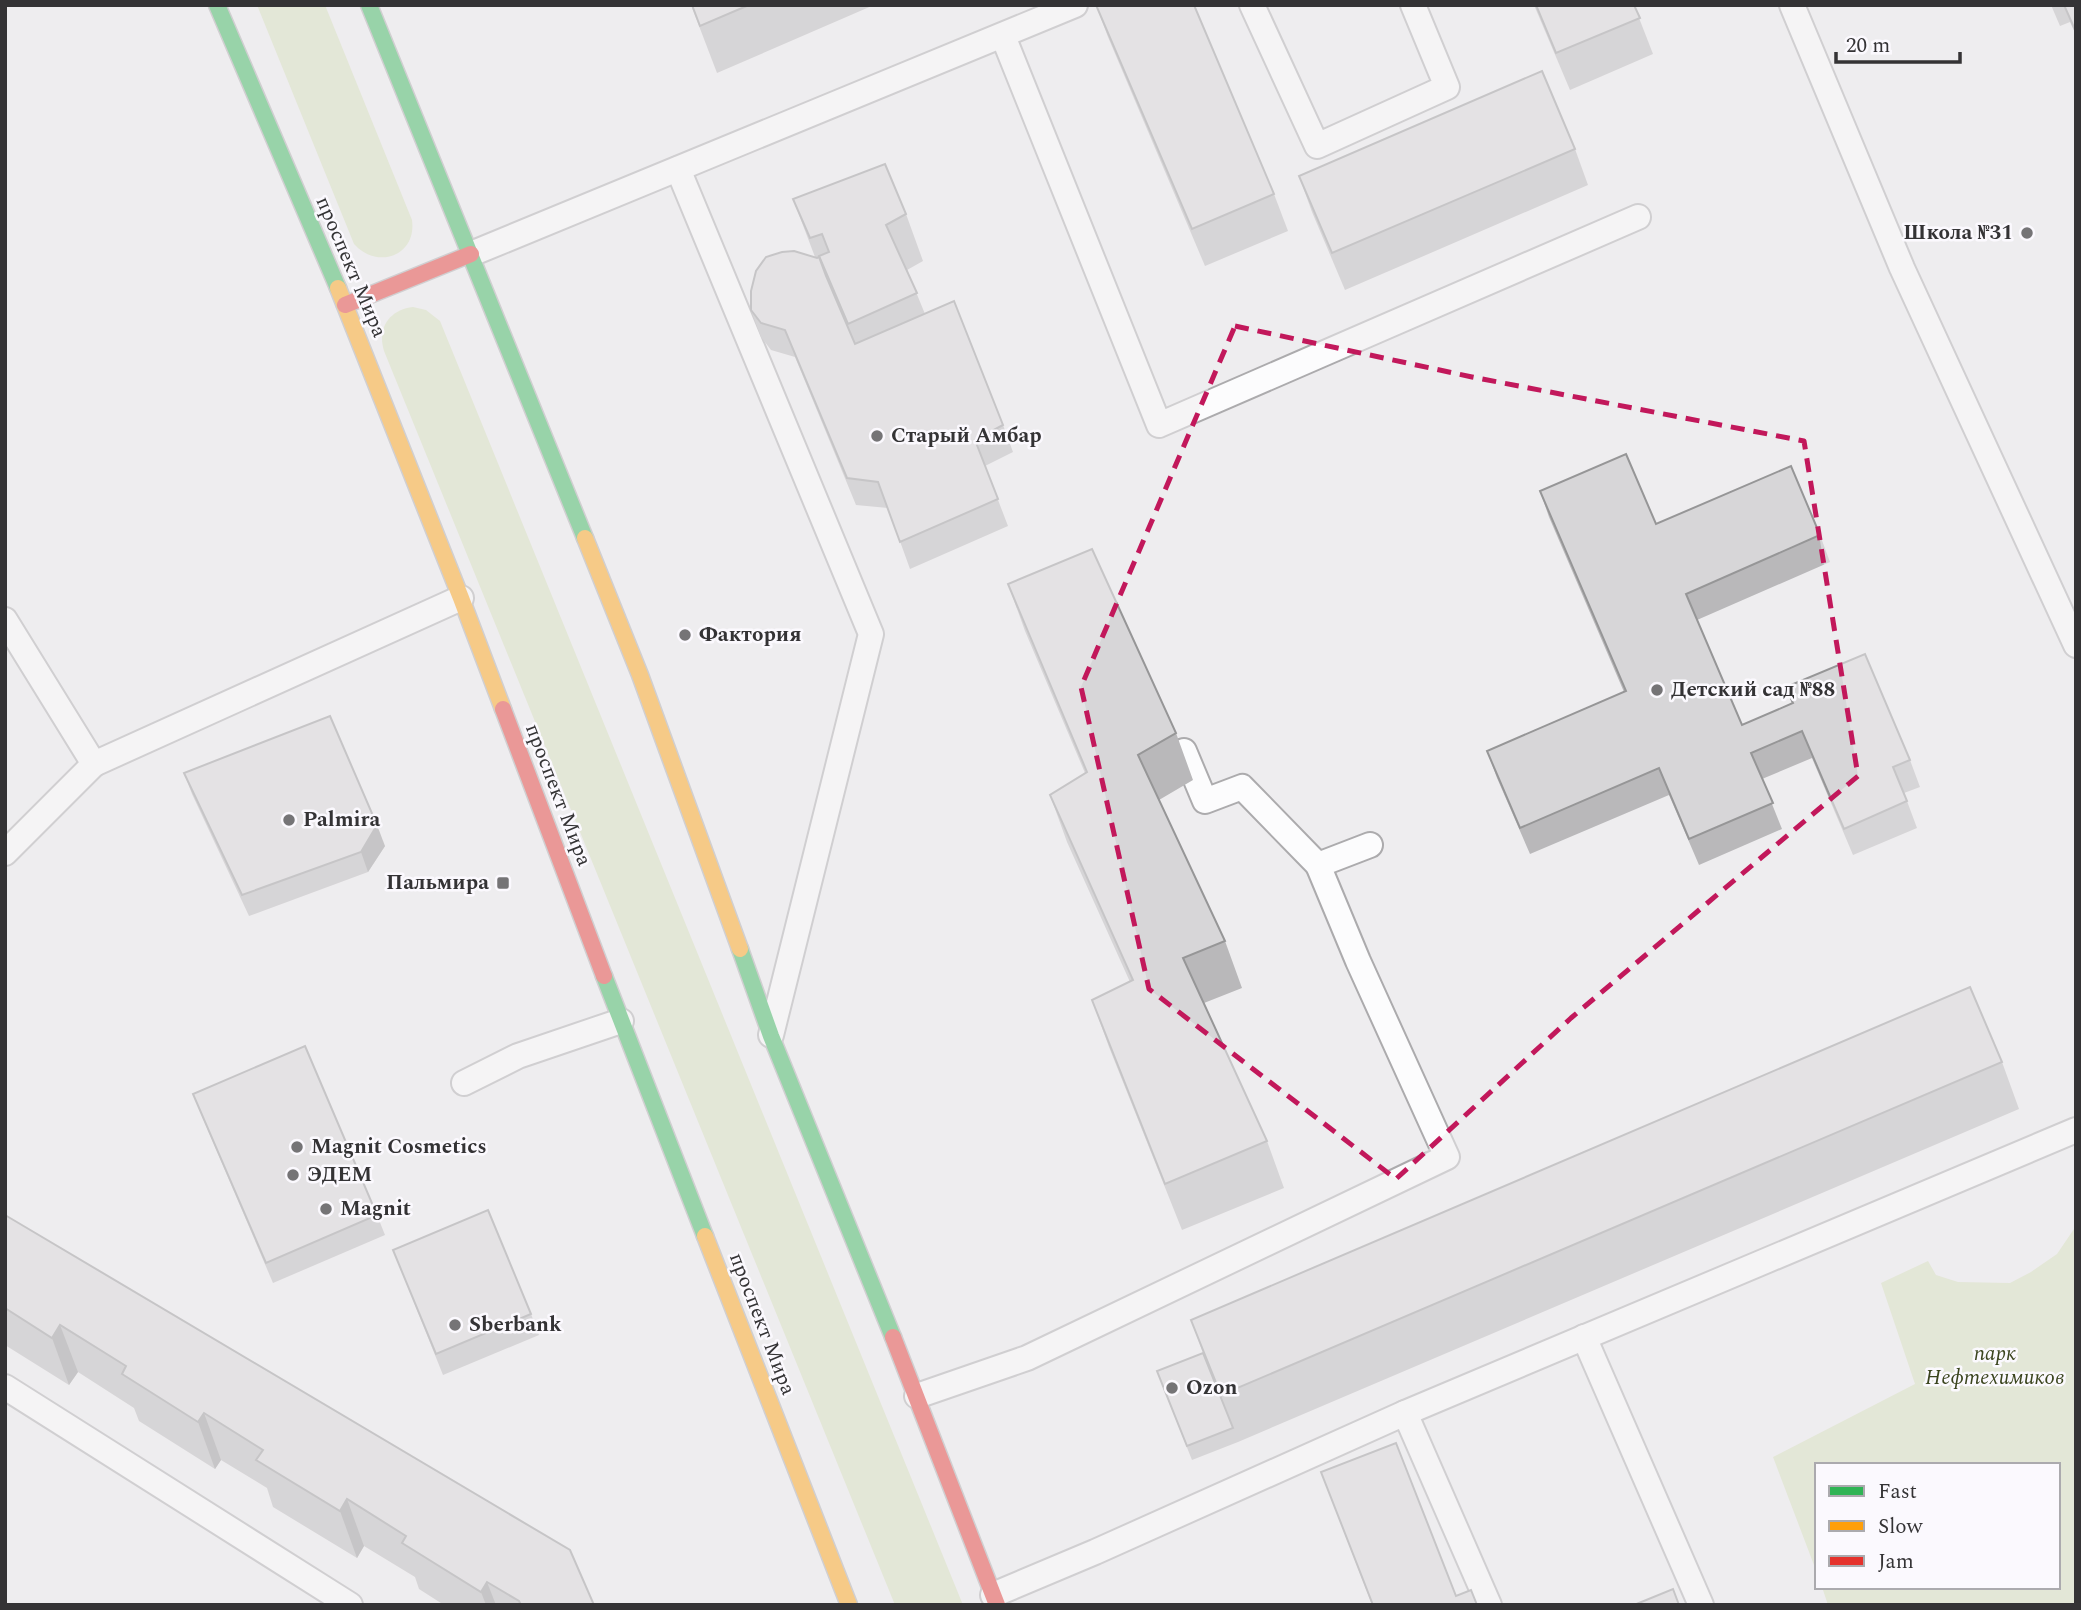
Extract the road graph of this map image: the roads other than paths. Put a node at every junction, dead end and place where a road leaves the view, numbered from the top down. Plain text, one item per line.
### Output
1 (217, 5) edge
2 (369, 5) edge
3 (1075, 5) edge
4 (1252, 5) edge
5 (1413, 5) edge
6 (1792, 5) edge
7 (1003, 36) junction
8 (678, 169) junction
9 (1638, 218) dead end
10 (471, 254) junction
11 (345, 304) junction
12 (461, 598) junction
13 (5, 620) edge
14 (2076, 645) edge
15 (1184, 751) dead end
16 (94, 764) junction
17 (1370, 845) dead end
18 (5, 853) edge
19 (1318, 865) junction
20 (621, 1021) junction
21 (771, 1036) junction
22 (464, 1083) dead end
23 (2076, 1130) edge
24 (1584, 1337) junction
25 (5, 1387) edge
26 (917, 1396) junction
27 (1405, 1413) junction
28 (995, 1600) edge
29 (1692, 1600) edge
30 (350, 1605) edge
31 (849, 1605) edge
32 (1489, 1605) edge

1 - 11 main road, проспект Мира
2 - 10 main road
3 - 7 lane
4 - 5 lane
6 - 14 lane
7 - 8 lane
7 - 9 lane
8 - 10 lane
8 - 21 lane
10 - 11 main road
10 - 21 main road
11 - 12 main road, проспект Мира
12 - 16 lane
12 - 20 main road, проспект Мира
13 - 16 lane
15 - 19 lane
16 - 18 lane
17 - 19 lane
19 - 26 lane
20 - 22 lane
20 - 31 main road, проспект Мира
21 - 26 main road
23 - 24 lane
24 - 27 lane
24 - 29 lane
25 - 30 lane
26 - 28 main road
27 - 28 lane
27 - 32 lane

